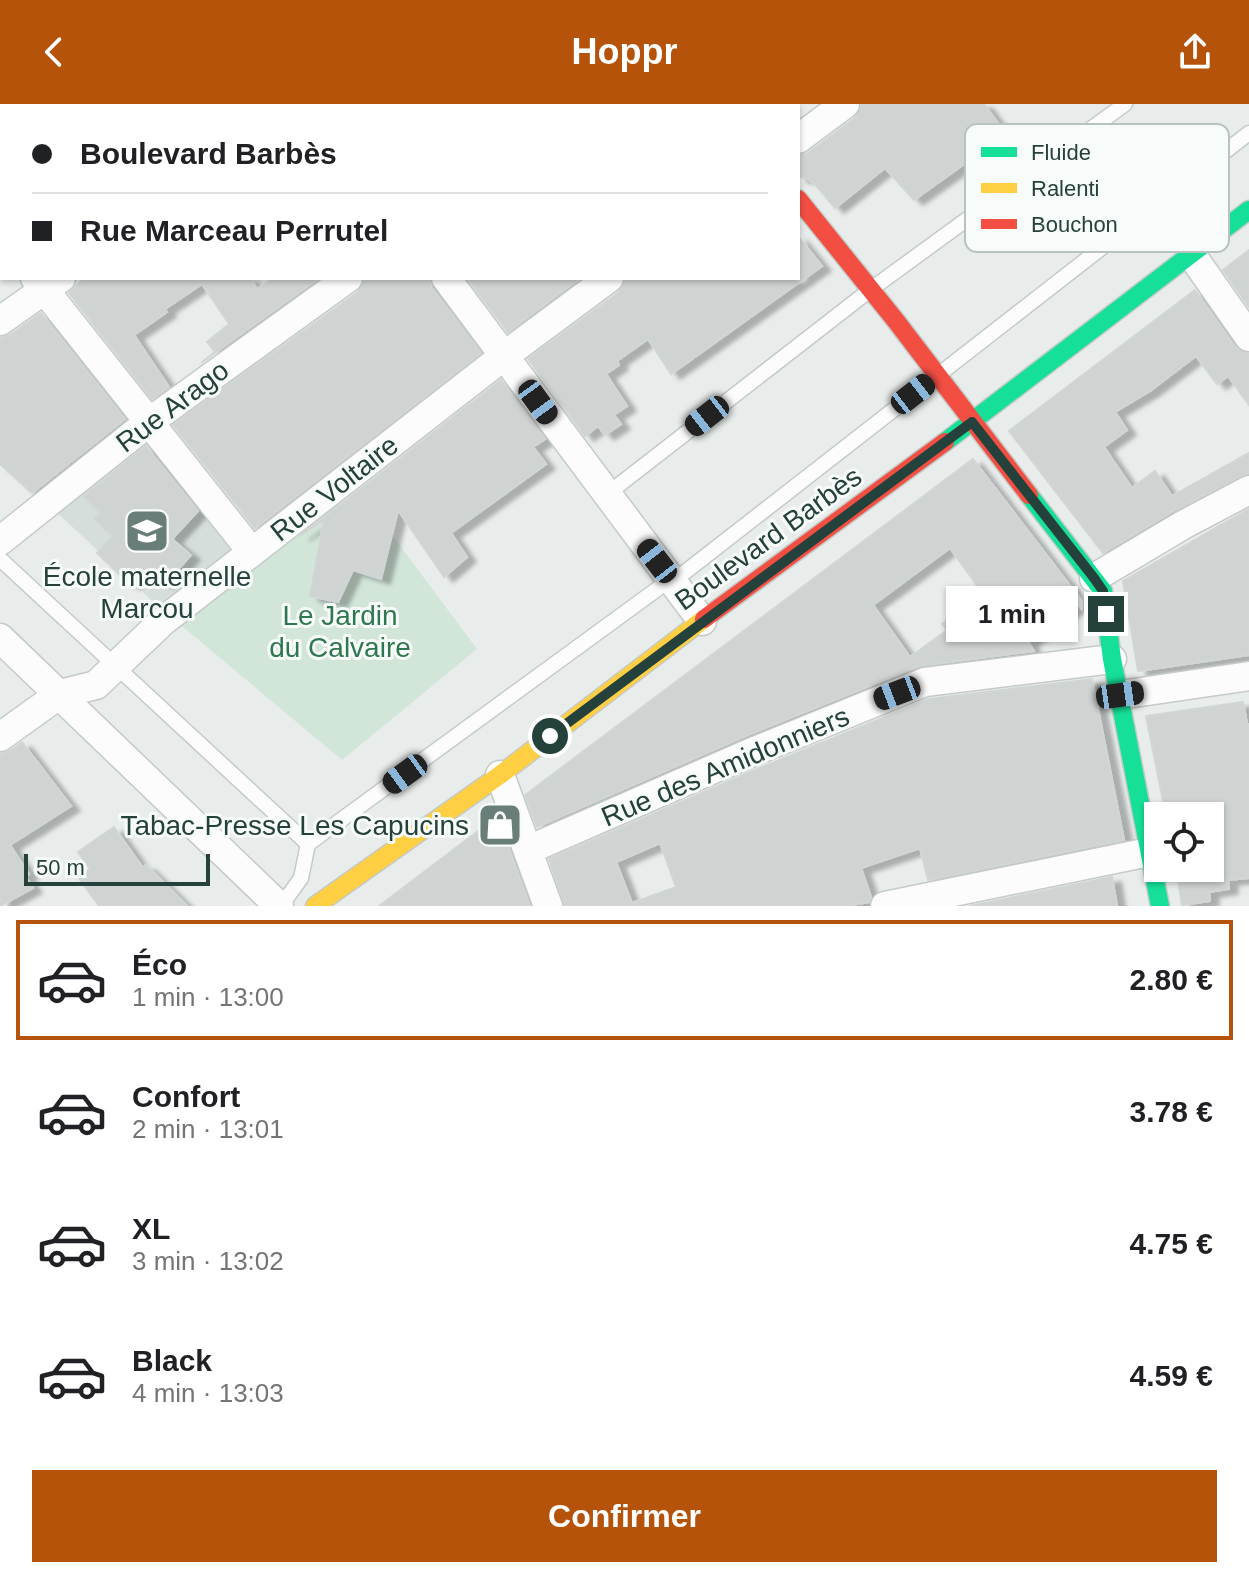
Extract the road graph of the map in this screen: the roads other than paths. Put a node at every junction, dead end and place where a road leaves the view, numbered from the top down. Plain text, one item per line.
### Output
1 (845, 104) edge
2 (1125, 104) edge
3 (1098, 124) edge
4 (1249, 133) edge
5 (800, 138) edge
6 (1229, 148) edge
7 (800, 202) edge
8 (1249, 210) edge
9 (965, 221) edge
10 (1229, 225) edge
11 (1095, 252) edge
12 (1194, 252) edge
13 (1191, 254) junction
14 (345, 280) edge
15 (447, 280) edge
16 (606, 280) edge
17 (46, 281) edge
18 (870, 290) junction
19 (0, 321) edge
20 (1249, 337) edge
21 (504, 356) junction
22 (936, 375) junction
23 (149, 422) junction
24 (972, 422) junction
25 (1249, 490) edge
26 (606, 495) junction
27 (0, 541) edge
28 (252, 552) junction
29 (0, 559) edge
30 (1094, 578) junction
31 (671, 579) junction
32 (702, 621) junction
33 (0, 638) edge
34 (1112, 659) junction
35 (117, 665) junction
36 (1249, 676) edge
37 (60, 694) junction
38 (1120, 695) junction
39 (0, 737) edge
40 (500, 775) junction
41 (1144, 825) edge
42 (308, 844) junction
43 (399, 846) junction
44 (528, 850) junction
45 (362, 852) dead end
46 (1144, 853) edge
47 (1155, 882) edge
48 (314, 897) edge
49 (280, 906) edge
50 (305, 906) edge
51 (548, 906) edge
52 (885, 906) edge
53 (1160, 906) edge

1 - 5 street
2 - 3 lane
4 - 6 lane
7 - 18 main road
8 - 10 main road, Boulevard Barbès
9 - 18 lane
11 - 22 lane
12 - 13 main road, Boulevard Barbès
13 - 20 street
13 - 24 main road, Boulevard Barbès
14 - 23 street, Rue Arago
15 - 21 street
16 - 21 street, Rue Voltaire
17 - 19 street
17 - 23 street
18 - 22 main road
18 - 26 lane
21 - 26 street
21 - 28 street, Rue Voltaire
22 - 24 main road
22 - 31 lane
23 - 27 street, Rue Arago
23 - 28 street
24 - 30 main road
24 - 32 main road, Boulevard Barbès
25 - 30 street
26 - 31 street
28 - 35 street, Rue Voltaire
29 - 35 lane
30 - 34 main road
31 - 32 street
31 - 42 lane
32 - 40 main road, Boulevard Barbès
33 - 37 street
34 - 38 main road
34 - 44 street, Rue des Amidonniers
35 - 37 street, Rue Voltaire
35 - 42 lane
36 - 38 street
37 - 39 street, Rue Voltaire
37 - 49 street
38 - 41 main road
40 - 43 main road, Boulevard Barbès
40 - 44 street
42 - 49 lane
43 - 45 lane
43 - 48 main road, Boulevard Barbès
44 - 51 street
46 - 52 street
47 - 53 main road
48 - 50 lane

